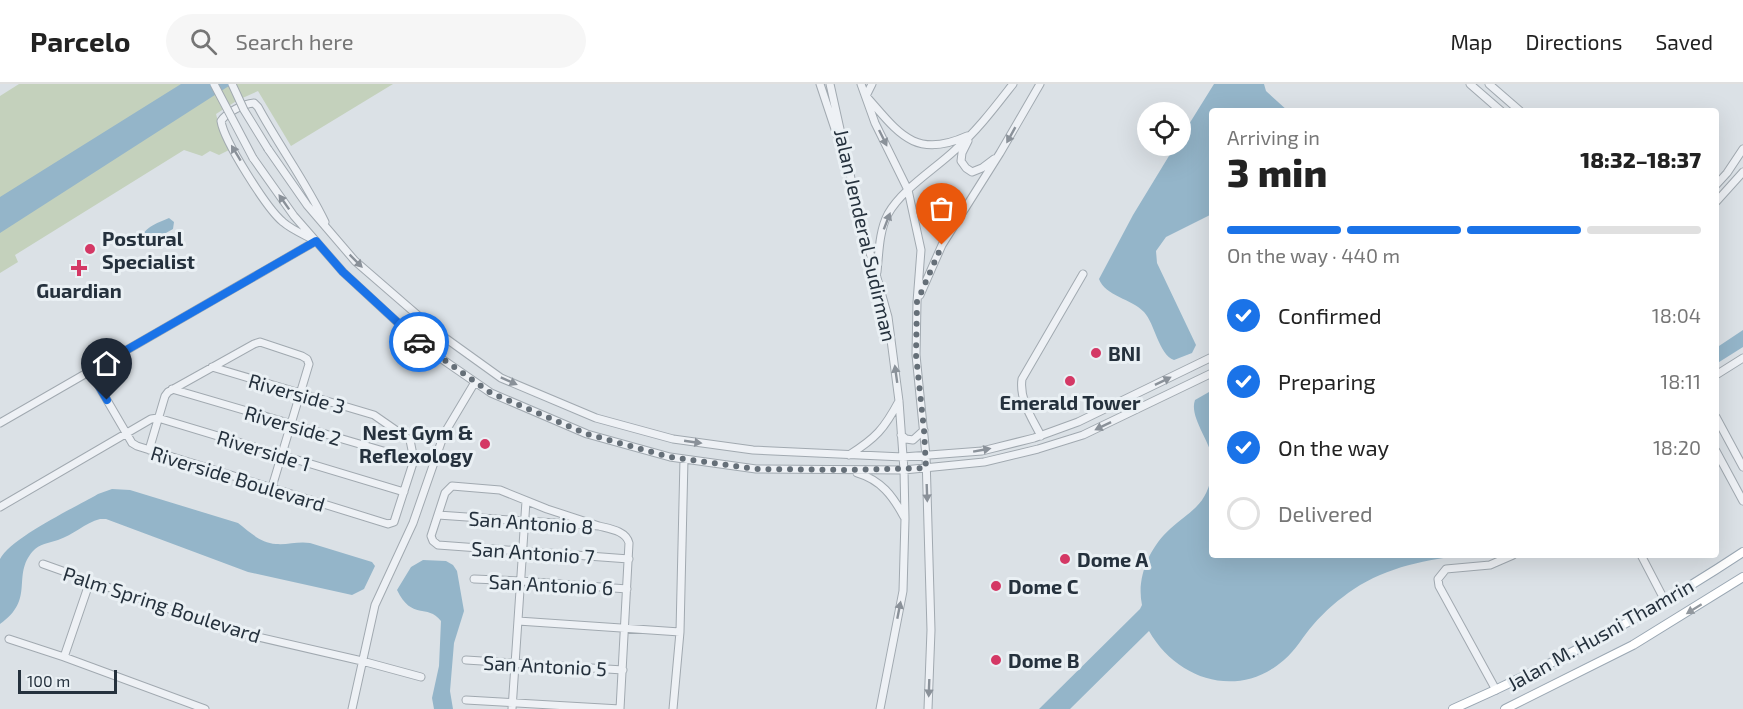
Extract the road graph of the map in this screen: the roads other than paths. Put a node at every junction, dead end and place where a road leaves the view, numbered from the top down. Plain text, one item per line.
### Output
1 (214, 84) edge
2 (232, 84) edge
3 (820, 84) edge
4 (830, 84) edge
5 (861, 84) edge
6 (872, 84) edge
7 (1013, 84) edge
8 (1040, 84) edge
9 (1470, 84) edge
10 (1489, 84) edge
11 (866, 96) junction
12 (1498, 108) edge
13 (1517, 108) edge
14 (972, 133) junction
15 (1743, 149) edge
16 (1000, 153) junction
17 (1743, 172) edge
18 (1719, 182) edge
19 (853, 184) junction
20 (908, 190) junction
21 (1719, 199) edge
22 (331, 232) junction
23 (316, 241) junction
24 (1083, 273) dead end
25 (877, 278) junction
26 (917, 302) junction
27 (1209, 358) edge
28 (1743, 358) edge
29 (212, 367) junction
30 (90, 371) junction
31 (1719, 373) edge
32 (1209, 374) edge
33 (475, 382) junction
34 (172, 389) junction
35 (300, 394) junction
36 (899, 401) junction
37 (158, 418) junction
38 (1719, 422) edge
39 (0, 423) edge
40 (291, 424) junction
41 (924, 430) junction
42 (126, 433) junction
43 (901, 435) junction
44 (1041, 436) junction
45 (149, 450) junction
46 (849, 454) junction
47 (281, 455) junction
48 (926, 456) junction
49 (903, 457) junction
50 (1719, 457) edge
51 (684, 459) junction
52 (414, 460) junction
53 (1743, 466) edge
54 (926, 468) junction
55 (850, 470) junction
56 (904, 470) junction
57 (272, 487) junction
58 (404, 492) junction
59 (526, 501) junction
60 (1743, 501) edge
61 (0, 507) edge
62 (438, 515) junction
63 (905, 519) junction
64 (525, 521) junction
65 (599, 526) junction
66 (523, 551) junction
67 (1743, 552) edge
68 (1506, 558) edge
69 (1643, 558) edge
70 (629, 559) junction
71 (43, 564) dead end
72 (1743, 578) edge
73 (474, 579) dead end
74 (521, 580) junction
75 (90, 581) junction
76 (627, 589) junction
77 (1665, 601) junction
78 (518, 621) junction
79 (625, 628) junction
80 (680, 632) junction
81 (9, 639) dead end
82 (64, 657) junction
83 (466, 660) dead end
84 (362, 661) junction
85 (515, 664) junction
86 (623, 670) junction
87 (421, 677) dead end
88 (1496, 690) junction
89 (466, 700) dead end
90 (512, 706) edge
91 (205, 709) edge
92 (352, 709) edge
93 (620, 709) edge
94 (673, 709) edge
95 (880, 709) edge
96 (928, 709) edge
97 (1454, 709) edge
98 (1505, 709) edge

23 -> 1 street, bridge
2 - 22 street, bridge
3 - 19 street
4 - 19 street, Jalan Jenderal Sudirman
5 - 11 street, Jalan Jenderal Sudirman
6 - 11 street
7 - 14 street
8 -> 16 street
9 - 12 street
10 - 13 street
11 - 14 street
11 -> 20 street, Jalan Jenderal Sudirman
14 - 16 street
14 - 20 street
15 - 18 street
16 - 26 street
17 - 21 street
19 - 25 street, Jalan Jenderal Sudirman
25 -> 20 street
20 - 26 street, Jalan Jenderal Sudirman
23 -> 22 street
22 -> 46 street
23 - 30 street
23 - 33 street
24 - 44 street
36 -> 25 street, Jalan Jenderal Sudirman
26 - 41 street, Jalan Jenderal Sudirman
44 -> 27 street
28 - 31 street
29 - 34 street
29 - 35 street, Riverside 3
29 - 35 street
30 - 39 street
30 - 42 street, Riverside Boulevard
32 -> 54 street
33 - 51 street
33 - 84 street
34 - 37 street
34 - 40 street, Riverside 2
35 - 40 street
35 - 52 street, Riverside 3
36 - 43 street, Jalan Jenderal Sudirman
36 - 46 street
37 - 42 street
37 - 45 street
37 - 47 street, Riverside 1
38 - 53 street
40 - 47 street
40 - 52 street, Riverside 2
41 - 43 street
41 - 48 street, Jalan Jenderal Sudirman
42 - 45 street, Riverside Boulevard
42 - 61 street
43 - 49 street, Jalan Jenderal Sudirman
48 -> 44 street
45 - 57 street, Riverside Boulevard
46 - 49 street
47 - 57 street
47 - 58 street, Riverside 1
48 - 49 street
48 - 54 street, Jalan Jenderal Sudirman
49 - 56 street, Jalan Jenderal Sudirman
50 - 60 street
51 - 55 street
51 - 80 street
52 - 58 street
54 - 56 street
54 -> 96 street, Jalan Jenderal Sudirman
55 - 56 street
55 - 63 street
56 - 63 street, Jalan Jenderal Sudirman
57 - 58 street, Riverside Boulevard
59 - 62 street
59 - 64 street
59 - 65 street
62 - 64 street, San Antonio 8
62 - 66 street, San Antonio 7
95 -> 63 street, Jalan Jenderal Sudirman
64 - 65 street, San Antonio 8
64 - 66 street
65 - 70 street, San Antonio 8
66 - 70 street, San Antonio 7
66 - 74 street
67 - 77 main road, Jalan M. Husni Thamrin
68 - 88 street
69 - 77 street
70 - 76 street
71 - 75 street, Palm Spring Boulevard
72 -> 98 main road, Jalan M. Husni Thamrin
73 - 74 street, San Antonio 6
74 - 76 street, San Antonio 6
74 - 78 street
75 - 82 street
75 - 84 street, Palm Spring Boulevard
76 - 79 street
77 - 88 main road, Jalan M. Husni Thamrin
78 - 79 street
78 - 85 street
79 - 80 street
79 - 86 street
80 - 94 street
81 - 82 street
82 - 91 street
83 - 85 street, San Antonio 5
84 - 87 street, Palm Spring Boulevard
84 - 92 street
85 - 86 street, San Antonio 5
85 - 90 street
86 - 93 street
88 - 97 main road, Jalan M. Husni Thamrin
89 - 90 street
90 - 93 street

